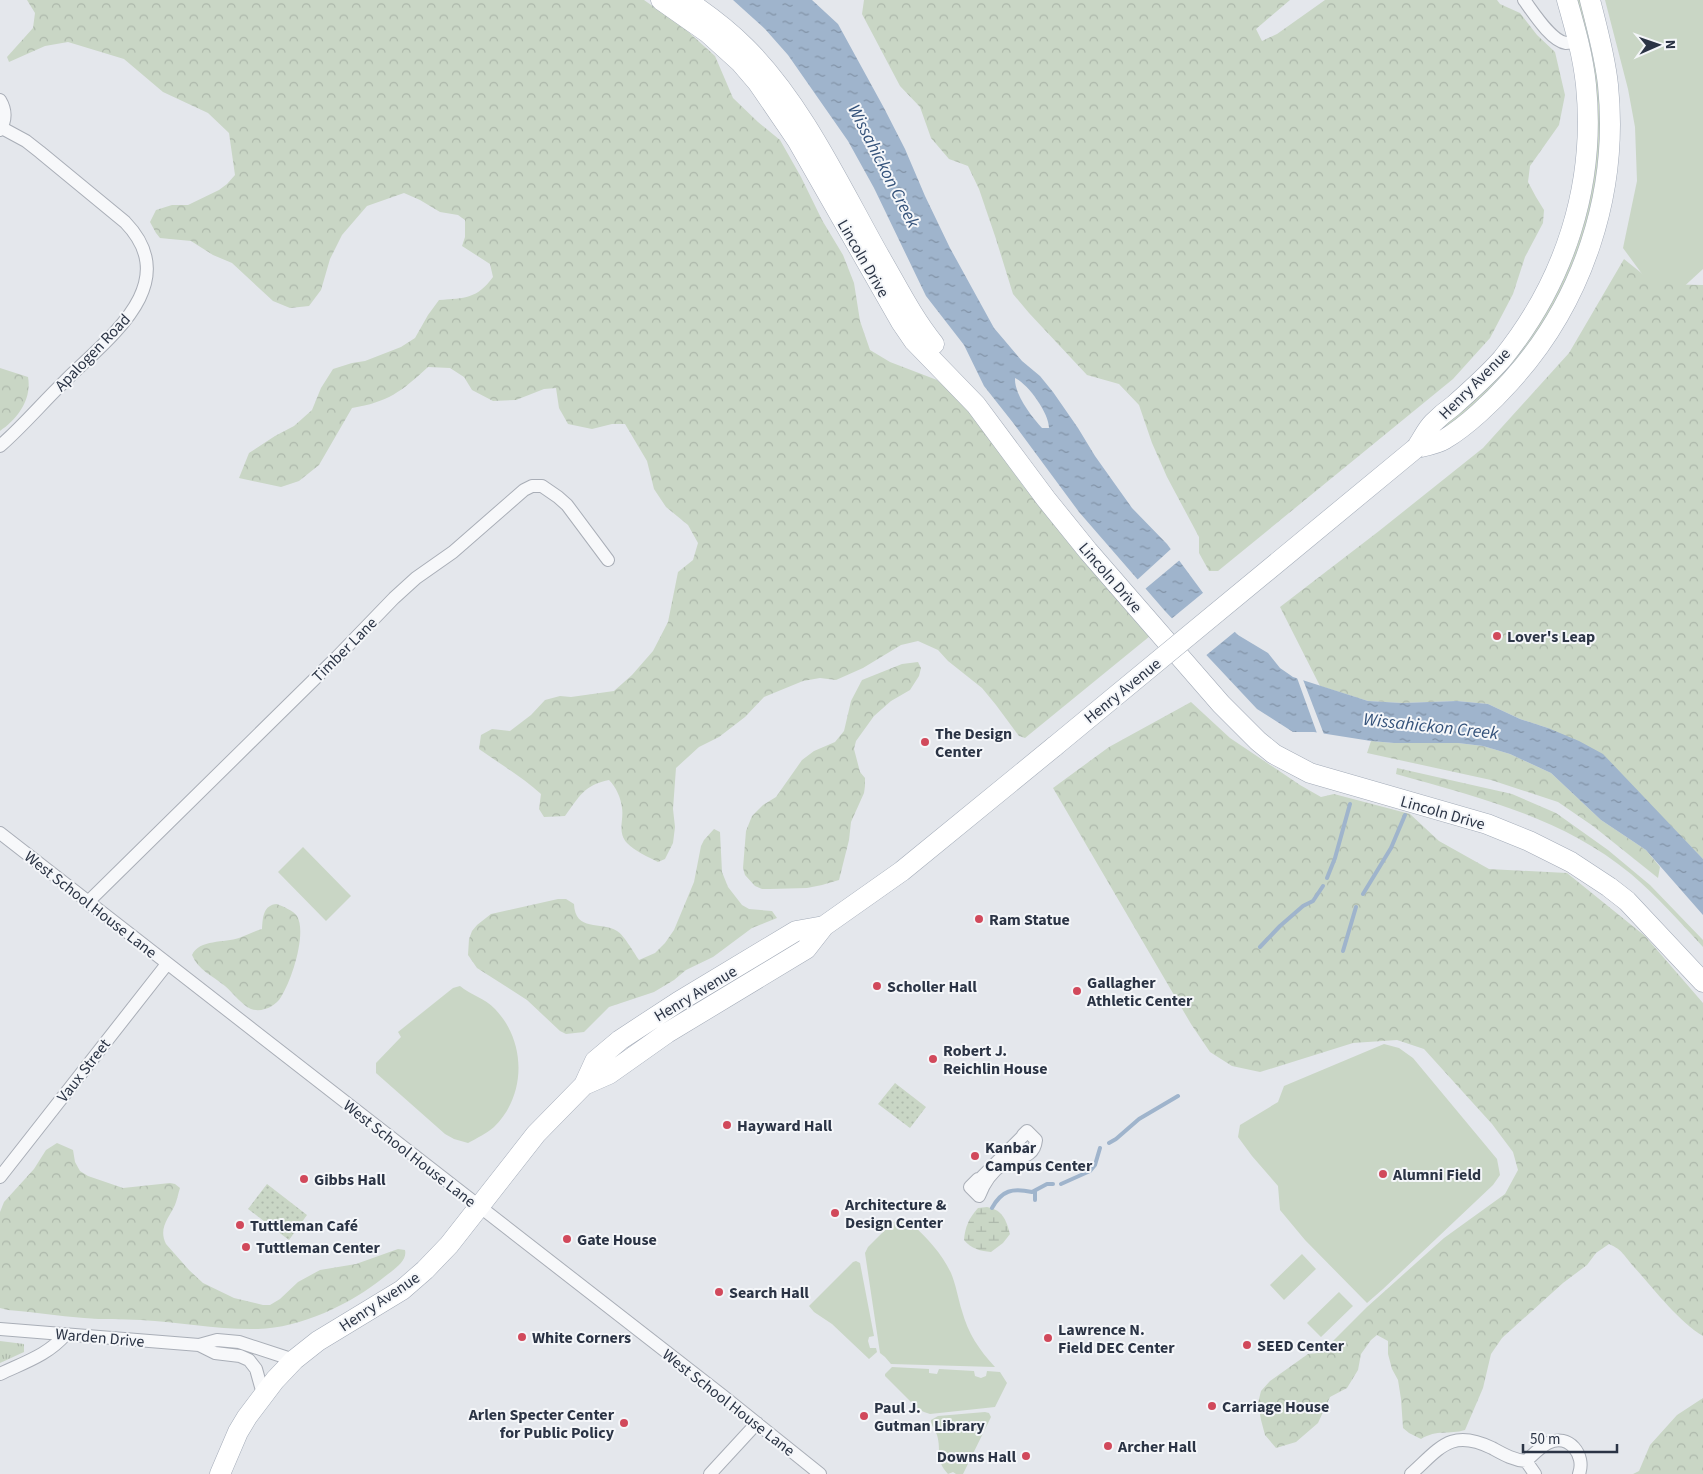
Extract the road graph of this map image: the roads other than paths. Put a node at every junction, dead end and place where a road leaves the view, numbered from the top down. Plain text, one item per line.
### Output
1 (661, 0) edge
2 (686, 0) edge
3 (1524, 0) edge
4 (1567, 0) edge
5 (1590, 0) edge
6 (1578, 41) junction
7 (0, 100) edge
8 (1, 129) edge
9 (0, 446) edge
10 (1416, 448) junction
11 (608, 560) dead end
12 (0, 833) edge
13 (88, 902) junction
14 (1703, 962) edge
15 (167, 964) junction
16 (1703, 982) edge
17 (1023, 1135) joint
18 (0, 1177) edge
19 (480, 1207) junction
20 (0, 1329) edge
21 (66, 1334) junction
22 (199, 1345) junction
23 (294, 1360) junction
24 (0, 1374) edge
25 (263, 1394) junction
26 (757, 1423) junction
27 (1526, 1461) junction
28 (220, 1474) edge
29 (710, 1474) edge
30 (820, 1474) edge
31 (1411, 1474) edge
32 (1535, 1474) edge
33 (1580, 1474) edge

1 - 16 main road, Lincoln Drive
2 - 14 main road, Lincoln Drive
3 - 6 street
4 - 6 main road, Henry Avenue
5 - 10 main road, Henry Avenue
6 - 10 main road, Henry Avenue
7 - 8 street, Apalogen Road
8 - 9 street, Apalogen Road
10 - 19 main road, Henry Avenue, bridge
11 - 13 street, Timber Lane
12 - 13 street, West School House Lane
13 - 15 street, West School House Lane
15 - 18 street, Vaux Street
15 - 19 street, West School House Lane
17 - 17 street
19 - 23 main road, Henry Avenue
19 - 26 street, West School House Lane
20 - 21 street, Warden Drive
21 - 22 street, Warden Drive
21 - 24 street
22 - 23 street, Warden Drive
22 - 25 street, Warden Drive
23 - 25 main road, Henry Avenue
25 - 28 main road, Henry Avenue
26 - 29 street
26 - 30 street, West School House Lane
27 - 31 street
27 - 32 street
27 - 33 street

